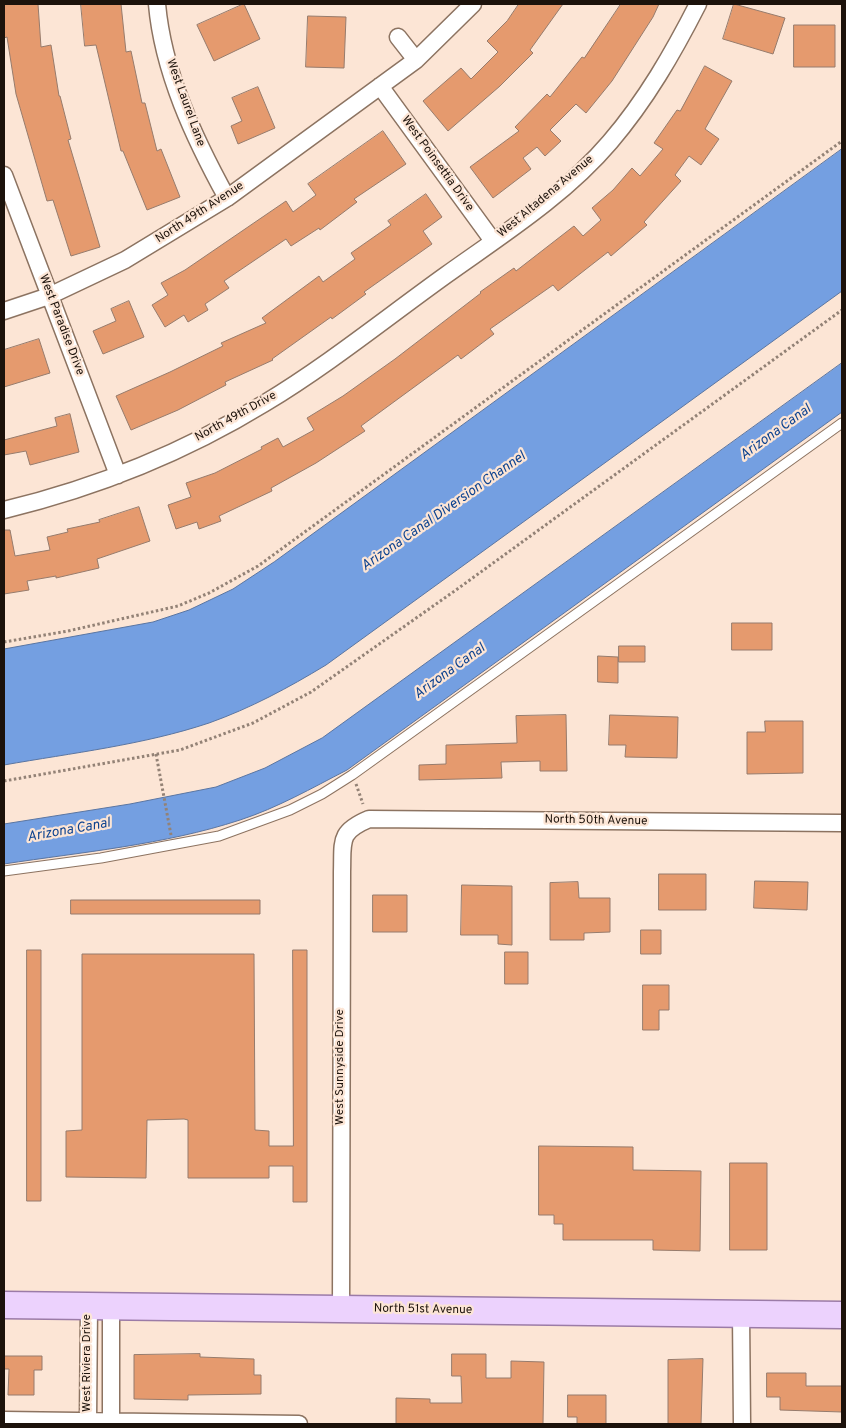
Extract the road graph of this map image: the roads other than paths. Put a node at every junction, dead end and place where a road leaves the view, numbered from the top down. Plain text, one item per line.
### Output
1 (156, 4) edge
2 (473, 4) edge
3 (698, 4) edge
4 (398, 37) dead end
5 (416, 60) junction
6 (380, 86) junction
7 (4, 176) edge
8 (227, 198) junction
9 (493, 241) junction
10 (49, 296) junction
11 (4, 311) edge
12 (842, 423) edge
13 (118, 475) junction
14 (4, 510) edge
15 (842, 823) edge
16 (351, 826) joint
17 (4, 871) edge
18 (4, 1305) edge
19 (100, 1306) junction
20 (341, 1309) junction
21 (741, 1313) junction
22 (842, 1314) edge
23 (88, 1421) junction
24 (111, 1421) junction
25 (14, 1422) edge
26 (160, 1423) edge
27 (299, 1424) edge
28 (742, 1424) edge

1 - 8 street, West Laurel Lane
2 - 5 street, North 49th Avenue
3 - 9 street, West Altadena Avenue
4 - 5 street
5 - 6 street, North 49th Avenue
6 - 8 street, North 49th Avenue
6 - 9 street, West Poinsettia Drive
7 - 10 street, West Paradise Drive
8 - 10 street, North 49th Avenue
9 - 13 street, North 49th Drive
10 - 11 street, North 49th Avenue
10 - 13 street, West Paradise Drive
12 - 17 lane
13 - 14 street, North 49th Drive
15 - 16 street, North 50th Avenue
16 - 20 street, West Sunnyside Drive
18 - 19 main road, North 51st Avenue
19 - 20 main road, North 51st Avenue
19 - 23 street, West Riviera Drive
19 - 24 street, West Riviera Drive
20 - 21 main road, North 51st Avenue
21 - 22 main road, North 51st Avenue
21 - 28 street
23 - 24 street
23 - 25 street
24 - 26 street
26 - 27 street

